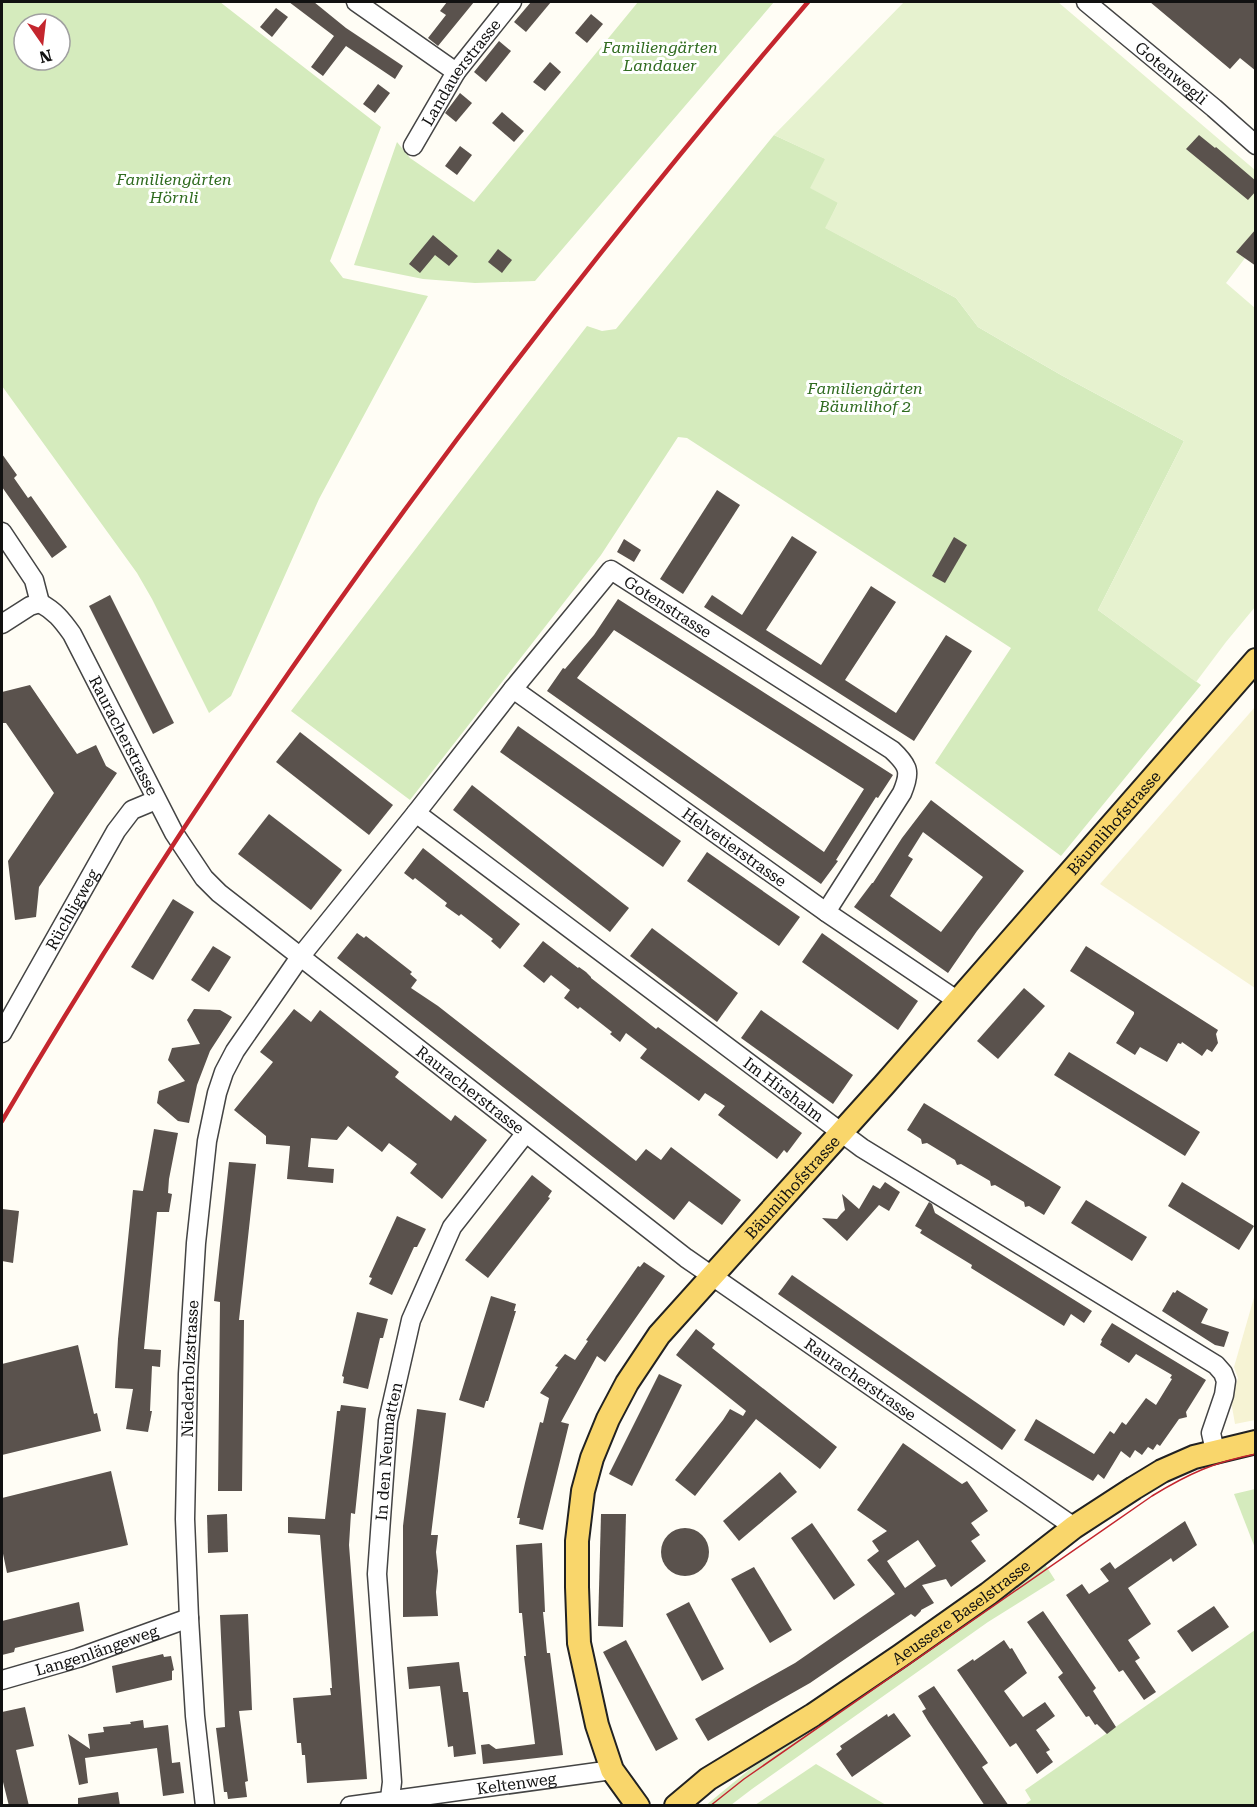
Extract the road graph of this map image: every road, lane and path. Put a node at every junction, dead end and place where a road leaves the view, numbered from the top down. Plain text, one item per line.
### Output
1 (356, 2) edge
2 (512, 2) edge
3 (1086, 2) edge
4 (456, 72) junction
5 (1256, 145) edge
6 (413, 146) dead end
7 (2, 532) edge
8 (40, 603) junction
9 (2, 624) edge
10 (1256, 660) edge
11 (513, 689) junction
12 (156, 800) junction
13 (416, 813) junction
14 (826, 912) junction
15 (300, 957) junction
16 (958, 1001) junction
17 (2, 1033) edge
18 (841, 1133) junction
19 (525, 1134) junction
20 (711, 1277) junction
21 (1256, 1442) edge
22 (1215, 1451) junction
23 (1074, 1527) junction
24 (189, 1618) junction
25 (2, 1680) edge
26 (612, 1770) junction
27 (389, 1803) edge
28 (205, 1806) edge
29 (350, 1806) edge
30 (638, 1806) edge
31 (676, 1806) edge

1 - 4 street
2 - 4 street, Landauerstrasse
3 - 5 street, Gotenwegli
4 - 6 street, Landauerstrasse
7 - 8 street
8 - 9 street
8 - 12 street, Rauracherstrasse
10 - 16 main road, Bäumlihofstrasse
11 - 13 street, Gotenstrasse
11 - 14 street, Helvetierstrasse
11 - 14 street, Gotenstrasse
12 - 15 street, Rauracherstrasse
12 - 17 street, Rüchligweg
13 - 15 street, Gotenstrasse
13 - 18 street, Im Hirshalm
14 - 16 street, Helvetierstrasse
15 - 19 street, Rauracherstrasse
15 - 24 street, Niederholzstrasse
16 - 18 main road, Bäumlihofstrasse
18 - 20 main road, Bäumlihofstrasse
18 - 22 street, Im Hirshalm
19 - 20 street, Rauracherstrasse
19 - 27 street, In den Neumatten
20 - 23 street, Rauracherstrasse
20 - 26 main road, Bäumlihofstrasse
21 - 22 main road, Aeussere Baselstrasse
22 - 23 main road, Aeussere Baselstrasse
23 - 31 main road, Aeussere Baselstrasse
24 - 25 street, Langenlängeweg
24 - 28 street, Niederholzstrasse
26 - 27 street, Keltenweg
26 - 30 main road, Bäumlihofstrasse
27 - 29 street, Keltenweg

